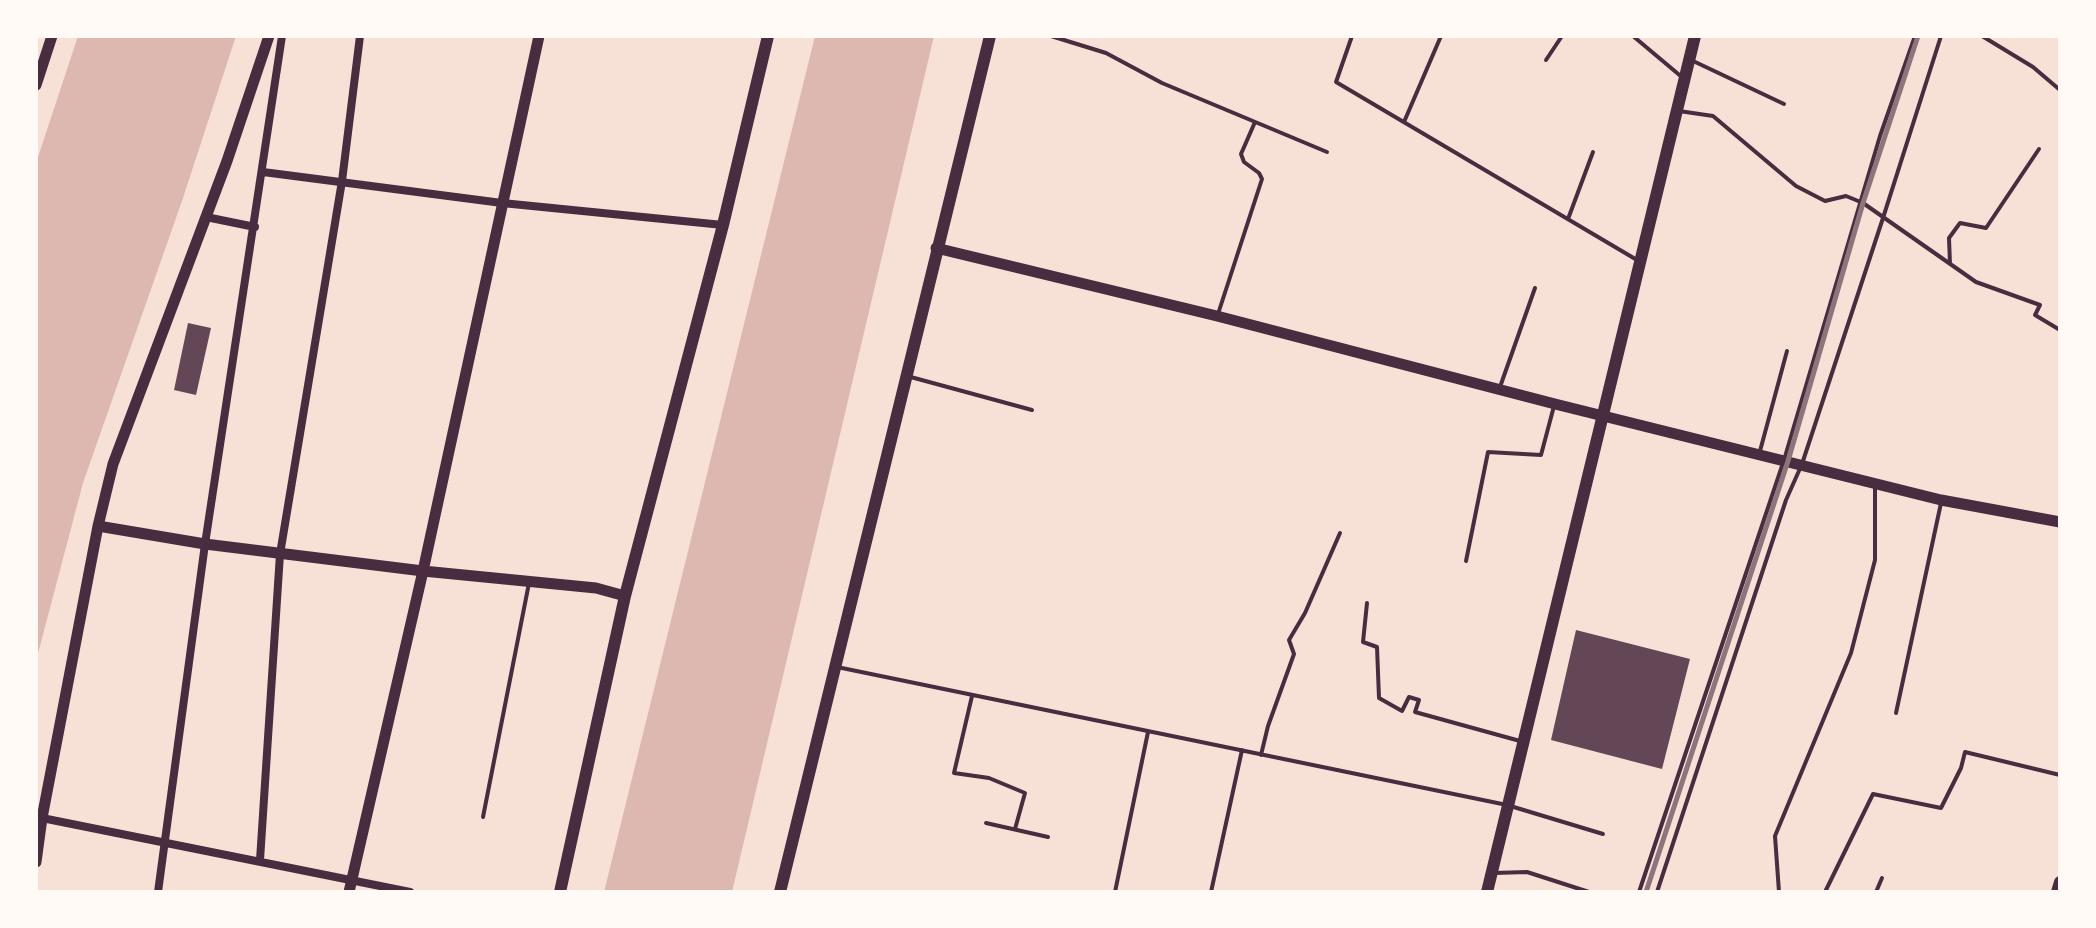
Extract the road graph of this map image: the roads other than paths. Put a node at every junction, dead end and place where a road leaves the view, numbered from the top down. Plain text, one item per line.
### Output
1 (52, 36) edge
2 (269, 36) edge
3 (282, 36) edge
4 (360, 36) edge
5 (539, 36) edge
6 (768, 36) edge
7 (990, 36) edge
8 (1051, 36) edge
9 (1352, 36) edge
10 (1441, 36) edge
11 (1562, 36) edge
12 (1633, 36) edge
13 (1695, 36) edge
14 (1915, 36) edge
15 (1941, 36) edge
16 (1982, 36) edge
17 (1689, 59) junction
18 (1546, 60) dead end
19 (1684, 80) junction
20 (36, 85) edge
21 (2060, 90) edge
22 (1784, 104) dead end
23 (1676, 111) junction
24 (1255, 122) junction
25 (1404, 122) junction
26 (2039, 149) dead end
27 (1327, 152) dead end
28 (1593, 152) dead end
29 (263, 172) junction
30 (342, 181) junction
31 (1861, 202) junction
32 (502, 203) junction
33 (206, 217) junction
34 (1883, 218) junction
35 (1568, 219) junction
36 (723, 225) junction
37 (255, 227) junction
38 (936, 248) junction
39 (1640, 262) junction
40 (1950, 264) junction
41 (1535, 288) dead end
42 (1217, 316) junction
43 (2060, 330) edge
44 (1787, 351) dead end
45 (905, 376) junction
46 (1499, 390) junction
47 (1555, 404) junction
48 (1032, 410) dead end
49 (1602, 416) junction
50 (1760, 454) junction
51 (1784, 460) junction
52 (1802, 464) junction
53 (1875, 483) junction
54 (1941, 500) junction
55 (2060, 522) edge
56 (98, 526) junction
57 (1340, 533) dead end
58 (205, 544) junction
59 (280, 554) junction
60 (1466, 561) dead end
61 (423, 571) junction
62 (530, 580) junction
63 (625, 596) junction
64 (1367, 603) dead end
65 (834, 667) junction
66 (972, 696) junction
67 (1896, 713) dead end
68 (1148, 732) junction
69 (1523, 742) junction
70 (1242, 750) junction
71 (1261, 755) junction
72 (2060, 775) edge
73 (1507, 805) junction
74 (483, 817) dead end
75 (42, 818) junction
76 (986, 823) dead end
77 (1015, 829) junction
78 (1603, 834) dead end
79 (1048, 837) dead end
80 (165, 843) junction
81 (260, 860) junction
82 (36, 862) edge
83 (1491, 873) junction
84 (1882, 878) dead end
85 (2060, 882) edge
86 (350, 887) edge
87 (158, 892) edge
88 (410, 892) edge
89 (560, 892) edge
90 (780, 892) edge
91 (1115, 892) edge
92 (1211, 892) edge
93 (1487, 892) edge
94 (1589, 892) edge
95 (1639, 892) edge
96 (1657, 892) edge
97 (1779, 892) edge
98 (1825, 892) edge
99 (1876, 892) edge
100 (2057, 892) edge

1 - 20 street
2 - 33 street
3 - 29 street
4 - 30 street
5 - 32 street
6 - 36 main road
7 - 38 main road
8 - 24 lane
9 - 25 lane
10 - 25 lane
11 - 18 lane
12 - 19 lane
13 - 17 main road
14 - 31 lane
15 - 34 lane
16 - 21 lane
17 - 19 main road
17 - 22 lane
19 - 23 main road
23 - 31 lane
23 - 39 main road
24 - 27 lane
24 - 42 lane
25 - 35 lane
26 - 40 lane
28 - 35 lane
29 - 30 street
29 - 37 street
30 - 32 street
30 - 59 street
31 - 34 lane
31 - 51 lane
32 - 36 street
32 - 61 street
33 - 37 street
33 - 56 street
34 - 40 lane
34 - 52 lane
35 - 39 lane
36 - 63 main road
37 - 58 street
38 - 42 street
38 - 45 main road
39 - 49 main road
40 - 43 lane
41 - 46 lane
42 - 46 street
44 - 50 lane
45 - 48 lane
45 - 65 main road
46 - 47 street
47 - 49 street
47 - 60 lane
49 - 50 street
49 - 69 main road
50 - 51 street
51 - 52 street
51 - 95 lane
52 - 53 street
52 - 96 lane
53 - 54 street
53 - 97 lane
54 - 55 street
54 - 67 lane
56 - 58 street
56 - 75 street
57 - 71 lane
58 - 59 street
58 - 80 street
59 - 61 street
59 - 81 street
61 - 62 street
61 - 86 street
62 - 63 street
62 - 74 lane
63 - 89 main road
64 - 69 lane
65 - 66 lane
65 - 90 main road
66 - 68 lane
66 - 77 lane
68 - 70 lane
68 - 91 lane
69 - 73 main road
70 - 71 lane
70 - 92 lane
71 - 73 lane
72 - 98 lane
73 - 78 lane
73 - 83 main road
75 - 80 street
75 - 82 street
76 - 77 lane
77 - 79 lane
80 - 81 street
80 - 87 street
81 - 86 street
83 - 93 main road
83 - 94 lane
84 - 99 lane
85 - 100 main road
86 - 88 street

